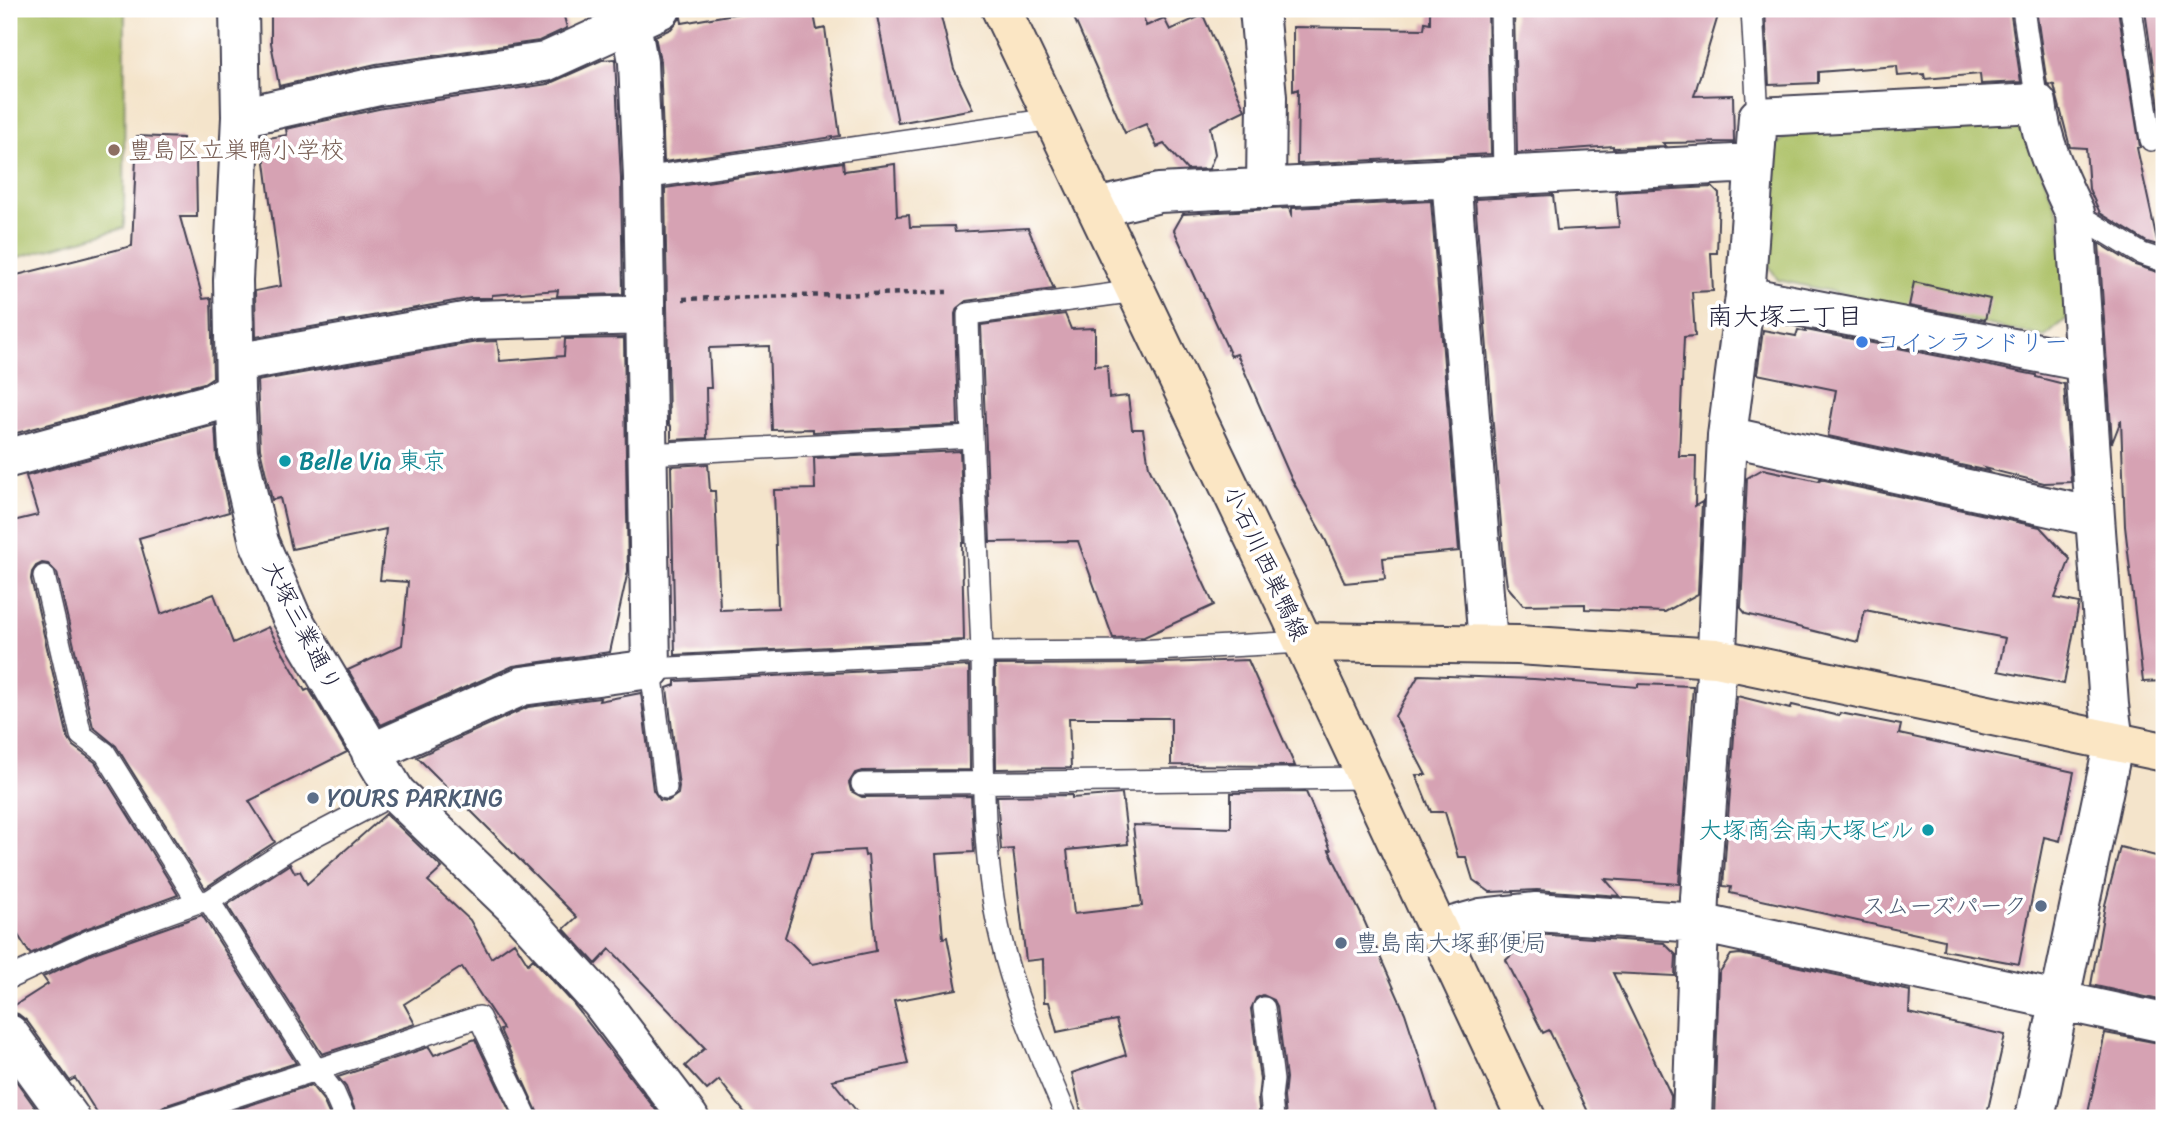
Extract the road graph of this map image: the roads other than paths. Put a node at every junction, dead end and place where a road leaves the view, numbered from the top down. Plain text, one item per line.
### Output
1 (239, 9) edge
2 (1001, 9) edge
3 (1259, 9) edge
4 (1501, 9) edge
5 (1752, 9) edge
6 (2023, 9) edge
7 (2131, 9) edge
8 (646, 16) edge
9 (2037, 103) junction
10 (241, 117) junction
11 (1758, 117) junction
12 (1053, 119) junction
13 (2151, 140) dead end
14 (1754, 163) junction
15 (1504, 174) junction
16 (1451, 177) junction
17 (643, 178) junction
18 (1266, 189) junction
19 (1097, 208) junction
20 (2075, 213) junction
21 (2164, 261) edge
22 (1136, 291) junction
23 (1745, 296) junction
24 (645, 308) junction
25 (2085, 362) junction
26 (235, 376) junction
27 (1727, 436) junction
28 (971, 437) junction
29 (647, 454) junction
30 (9, 458) edge
31 (2095, 517) junction
32 (44, 576) dead end
33 (1303, 642) junction
34 (1488, 644) junction
35 (982, 652) junction
36 (1716, 658) junction
37 (651, 669) junction
38 (2114, 741) junction
39 (2164, 752) edge
40 (371, 753) junction
41 (1366, 778) junction
42 (862, 784) dead end
43 (984, 785) junction
44 (666, 788) dead end
45 (396, 793) junction
46 (203, 901) junction
47 (1699, 923) junction
48 (1438, 930) junction
49 (9, 978) edge
50 (2059, 1000) junction
51 (1264, 1008) dead end
52 (2164, 1023) edge
53 (9, 1034) edge
54 (316, 1070) junction
55 (70, 1118) edge
56 (168, 1118) edge
57 (345, 1118) edge
58 (527, 1118) edge
59 (689, 1118) edge
60 (1067, 1118) edge
61 (1273, 1118) edge
62 (1526, 1118) edge
63 (1692, 1118) edge
64 (2035, 1118) edge

1 - 10 street, 大塚三業通り
2 - 12 main road, 小石川西巣鴨線
3 - 18 street
4 - 15 lane
5 - 11 lane
6 - 9 lane
7 - 13 lane
8 - 10 street
8 - 17 street
9 - 11 street
9 - 20 street
10 - 26 street, 大塚三業通り
11 - 14 street
12 - 17 lane
12 - 19 main road, 小石川西巣鴨線
14 - 15 street
14 - 23 street
15 - 16 street
16 - 18 street
16 - 34 street
17 - 24 street
18 - 19 street
19 - 22 main road, 小石川西巣鴨線
20 - 21 lane
20 - 25 street
22 - 28 lane
22 - 33 main road, 小石川西巣鴨線
23 - 25 street
23 - 27 street
24 - 26 street
24 - 29 street
25 - 31 street
26 - 30 street
26 - 40 street, 大塚三業通り
27 - 31 street
27 - 36 street
28 - 29 lane
28 - 35 lane
29 - 37 street
31 - 38 street
32 - 46 lane
33 - 34 main road
33 - 35 lane
33 - 41 main road, 小石川西巣鴨線
34 - 36 main road
35 - 37 lane
35 - 43 lane
36 - 38 main road
36 - 47 street
37 - 40 street
37 - 44 lane
38 - 39 main road
38 - 50 street
40 - 45 street, 大塚三業通り
41 - 43 lane
41 - 48 main road, 小石川西巣鴨線
42 - 43 lane
43 - 60 lane
45 - 46 lane
45 - 59 street, 大塚三業通り
46 - 49 lane
46 - 54 lane
47 - 48 street
47 - 50 street
47 - 63 street
48 - 62 main road, 小石川西巣鴨線
50 - 52 street
50 - 64 street
51 - 61 lane
53 - 55 street
54 - 56 lane
54 - 57 lane
54 - 58 lane

